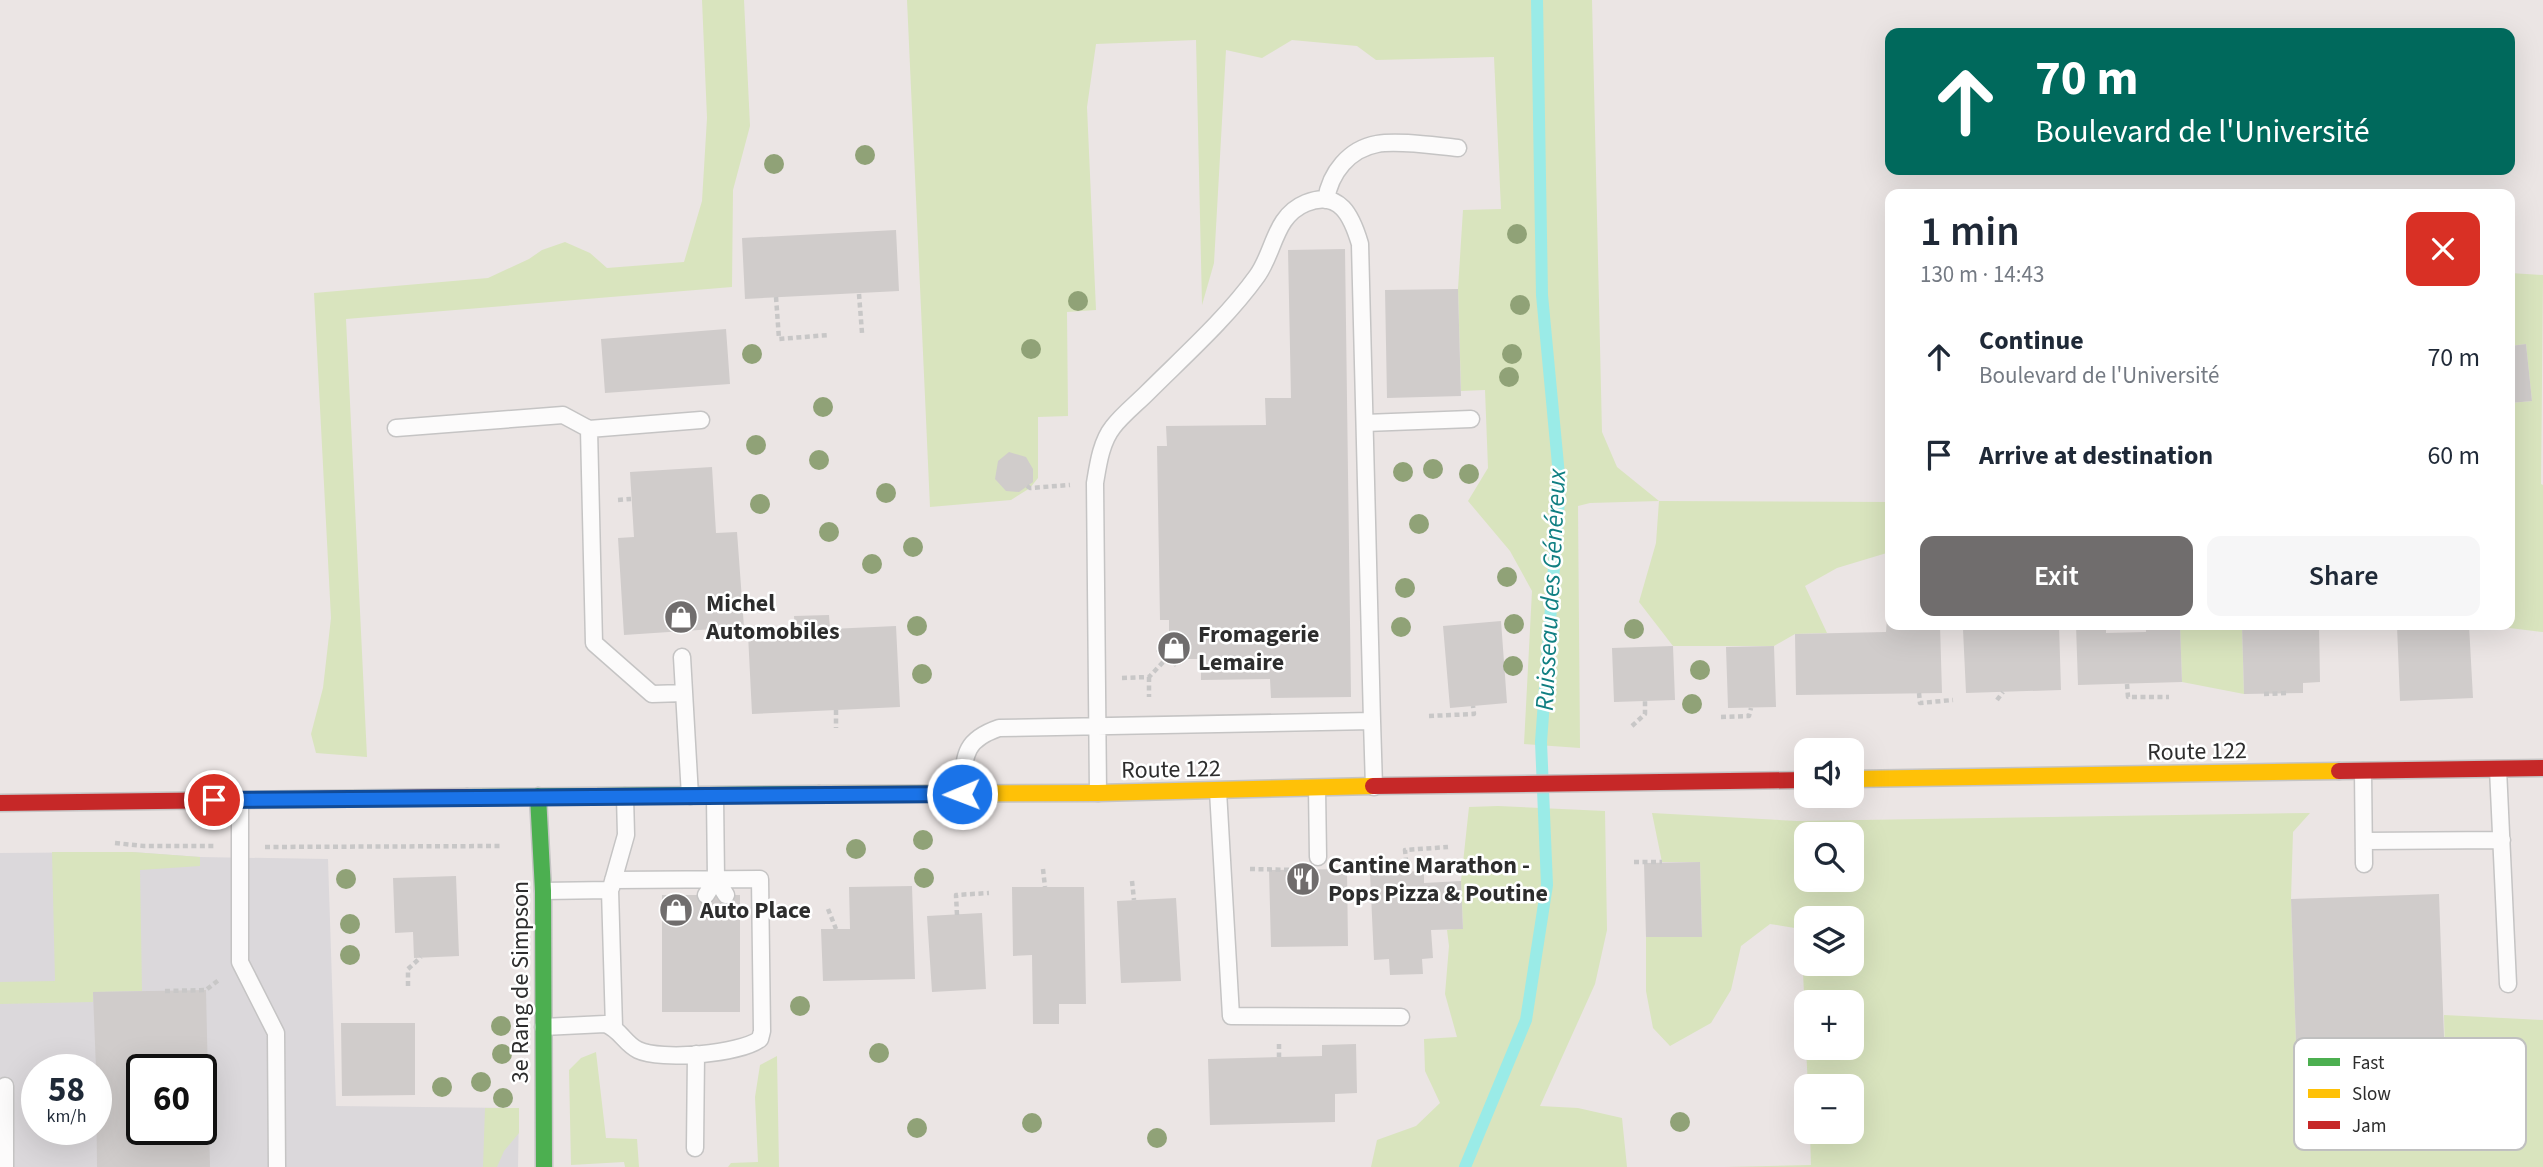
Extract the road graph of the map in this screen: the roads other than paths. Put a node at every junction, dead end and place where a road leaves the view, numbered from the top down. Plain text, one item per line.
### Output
1 (1458, 148) dead end
2 (1326, 200) junction
3 (1471, 419) dead end
4 (701, 420) dead end
5 (1365, 423) junction
6 (396, 428) dead end
7 (589, 429) junction
8 (682, 657) dead end
9 (684, 693) junction
10 (1372, 721) junction
11 (1097, 728) junction
12 (2498, 768) junction
13 (2543, 768) edge
14 (2363, 771) junction
15 (1864, 779) edge
16 (1794, 780) edge
17 (1374, 788) junction
18 (1317, 789) junction
19 (1218, 790) junction
20 (1098, 793) junction
21 (962, 794) junction
22 (538, 796) junction
23 (625, 796) junction
24 (690, 796) junction
25 (715, 796) junction
26 (240, 800) junction
27 (0, 803) edge
28 (2502, 840) junction
29 (2364, 841) junction
30 (1318, 858) road end
31 (2364, 864) dead end
32 (716, 879) junction
33 (612, 885) junction
34 (543, 891) junction
35 (706, 895) dead end
36 (726, 895) dead end
37 (2508, 984) dead end
38 (1401, 1017) dead end
39 (544, 1027) junction
40 (614, 1027) junction
41 (695, 1054) junction
42 (5, 1086) dead end
43 (695, 1149) dead end
44 (5, 1167) edge
45 (278, 1167) edge
46 (544, 1167) edge

1 - 2 lane
2 - 5 lane
2 - 11 lane
3 - 5 lane
4 - 7 lane
5 - 10 lane
6 - 7 lane
7 - 9 lane
8 - 9 lane
9 - 24 lane
10 - 11 lane
10 - 17 lane
11 - 20 lane
11 - 21 lane
12 - 13 main road, Route 122
12 - 14 main road, Route 122
12 - 28 lane
14 - 15 main road, Route 122
14 - 29 lane
16 - 17 main road, Route 122
17 - 18 main road, Route 122
18 - 19 main road, Route 122
18 - 30 lane
19 - 20 main road, Route 122
19 - 38 lane
20 - 21 main road, Route 122
21 - 25 main road, Route 122
22 - 23 main road, Route 122
22 - 26 main road, Route 122
22 - 34 main road, 3e Rang de Simpson
23 - 24 main road, Route 122
23 - 33 lane
24 - 25 main road, Route 122
25 - 32 lane
26 - 27 main road, Route 122
26 - 45 lane
28 - 29 lane
28 - 37 lane
29 - 31 lane
32 - 33 lane
32 - 35 lane
32 - 36 lane
32 - 41 lane
33 - 34 lane
33 - 40 lane
34 - 39 main road, 3e Rang de Simpson
39 - 40 lane
39 - 46 main road, 3e Rang de Simpson
40 - 41 lane
41 - 43 lane
42 - 44 lane

